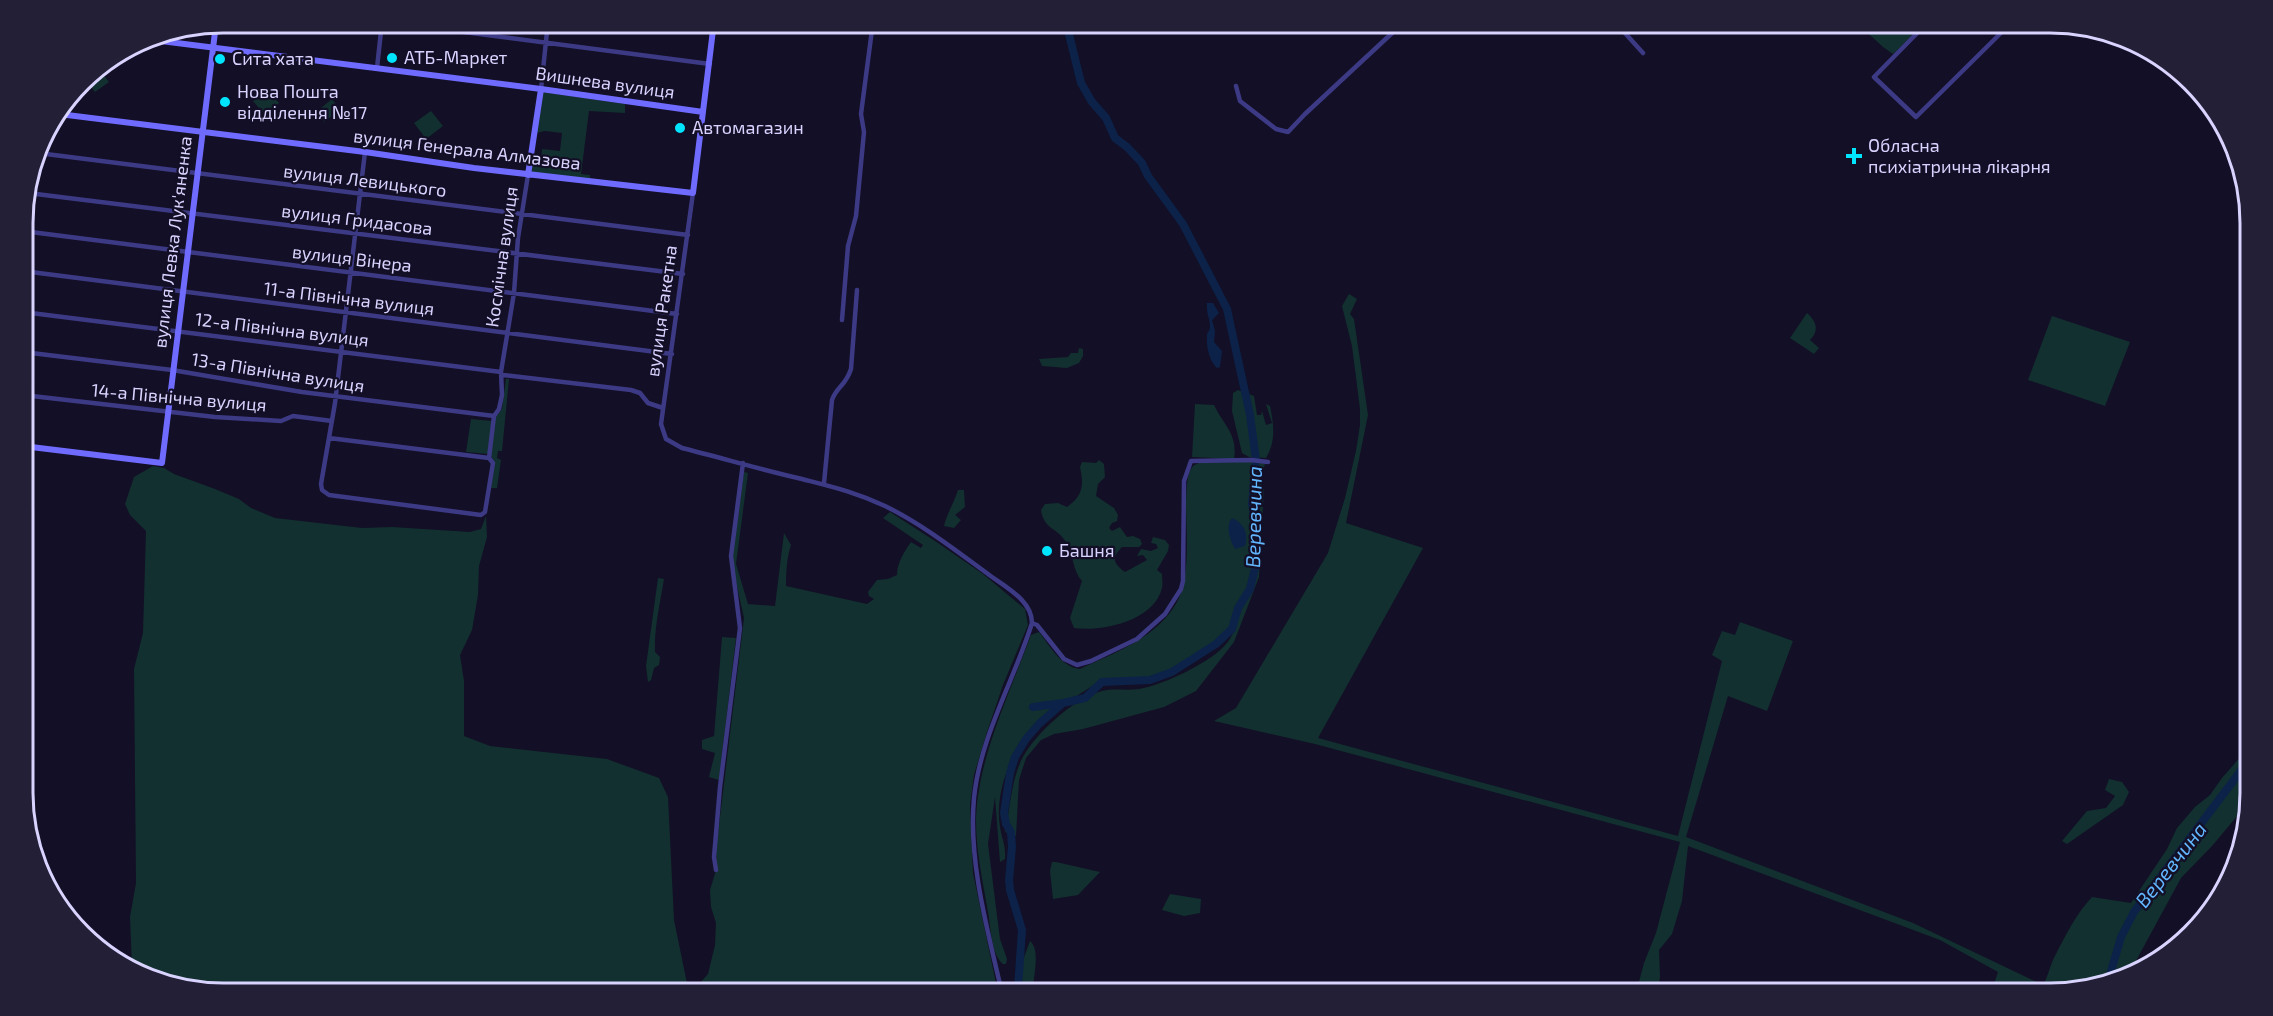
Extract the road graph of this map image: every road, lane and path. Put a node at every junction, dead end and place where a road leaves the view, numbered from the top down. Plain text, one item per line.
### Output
1 (215, 33) edge
2 (381, 33) edge
3 (474, 33) edge
4 (547, 33) edge
5 (713, 33) edge
6 (872, 33) edge
7 (1392, 33) edge
8 (1626, 33) edge
9 (1917, 33) edge
10 (2001, 33) edge
11 (166, 42) edge
12 (546, 42) junction
13 (213, 47) junction
14 (1643, 53) dead end
15 (710, 64) junction
16 (377, 68) junction
17 (1236, 86) dead end
18 (541, 89) junction
19 (703, 112) junction
20 (67, 115) edge
21 (202, 133) junction
22 (365, 152) junction
23 (46, 154) edge
24 (197, 172) junction
25 (528, 174) junction
26 (36, 193) edge
27 (359, 193) junction
28 (693, 193) junction
29 (191, 212) junction
30 (522, 214) junction
31 (33, 231) edge
32 (355, 233) junction
33 (688, 235) junction
34 (187, 251) junction
35 (518, 254) junction
36 (33, 272) edge
37 (351, 272) junction
38 (683, 274) junction
39 (858, 290) dead end
40 (182, 291) junction
41 (514, 293) junction
42 (33, 313) edge
43 (345, 313) junction
44 (677, 314) junction
45 (842, 320) dead end
46 (178, 330) junction
47 (507, 332) junction
48 (341, 352) junction
49 (33, 353) edge
50 (672, 354) junction
51 (172, 370) junction
52 (502, 374) junction
53 (33, 397) edge
54 (335, 397) junction
55 (663, 408) junction
56 (167, 412) junction
57 (494, 416) junction
58 (332, 421) junction
59 (329, 438) junction
60 (33, 447) edge
61 (490, 458) junction
62 (1268, 462) dead end
63 (742, 463) junction
64 (824, 483) junction
65 (1032, 623) junction
66 (716, 870) dead end
67 (1000, 983) edge

1 - 13 street, вулиця Левка Лук'яненка
2 - 16 street
3 - 12 street
4 - 12 street, Космічна вулиця
5 - 15 street, вулиця Ракетна
6 - 45 street
7 - 17 street
8 - 14 street
9 - 10 street
11 - 13 street, Вишнева вулиця
12 - 15 street
12 - 18 street, Космічна вулиця
13 - 16 street, Вишнева вулиця
13 - 21 street, вулиця Левка Лук'яненка
15 - 19 street, вулиця Ракетна
16 - 18 street, Вишнева вулиця
18 - 19 street, Вишнева вулиця
18 - 25 street, Космічна вулиця
19 - 28 street, вулиця Ракетна
20 - 21 street, вулиця Генерала Алмазова
21 - 22 street, вулиця Генерала Алмазова
21 - 24 street, вулиця Левка Лук'яненка
22 - 25 street, вулиця Генерала Алмазова
22 - 27 street
23 - 24 street, вулиця Левицького
24 - 27 street, вулиця Левицького
24 - 29 street, вулиця Левка Лук'яненка
25 - 28 street, вулиця Генерала Алмазова
25 - 30 street, Космічна вулиця
26 - 29 street, вулиця Гридасова
27 - 30 street, вулиця Левицького
27 - 32 street
28 - 33 street, вулиця Ракетна
29 - 32 street, вулиця Гридасова
29 - 34 street, вулиця Левка Лук'яненка
30 - 33 street, вулиця Левицького
30 - 35 street, Космічна вулиця
31 - 34 street, вулиця Вінера
32 - 35 street, вулиця Гридасова
32 - 37 street
33 - 38 street, вулиця Ракетна
34 - 37 street, вулиця Вінера
34 - 40 street, вулиця Левка Лук'яненка
35 - 38 street, вулиця Гридасова
35 - 41 street, Космічна вулиця
36 - 40 street, 11-а Північна вулиця
37 - 41 street, вулиця Вінера
37 - 43 street
38 - 44 street, вулиця Ракетна
39 - 64 street
40 - 43 street, 11-а Північна вулиця
40 - 46 street, вулиця Левка Лук'яненка
41 - 44 street, вулиця Вінера
41 - 47 street, Космічна вулиця
42 - 46 street, 12-а Північна вулиця
43 - 47 street, 11-а Північна вулиця
43 - 48 street
44 - 50 street, вулиця Ракетна
46 - 48 street, 12-а Північна вулиця
46 - 51 street, вулиця Левка Лук'яненка
47 - 50 street, 11-а Північна вулиця
47 - 52 street, Космічна вулиця
48 - 52 street, 12-а Північна вулиця
48 - 54 street
49 - 51 street, 13-а Північна вулиця
50 - 55 street, вулиця Ракетна
51 - 54 street, 13-а Північна вулиця
51 - 56 street, вулиця Левка Лук'яненка
52 - 55 street, 12-а Північна вулиця
52 - 57 street, Космічна вулиця
53 - 56 street, 14-а Північна вулиця
54 - 57 street, 13-а Північна вулиця
54 - 58 street
55 - 63 street, вулиця Ракетна
56 - 58 street, 14-а Північна вулиця
56 - 60 street, вулиця Левка Лук'яненка
57 - 61 street, Космічна вулиця
58 - 59 street
59 - 61 street
59 - 61 street, Космічна вулиця
62 - 65 street, вулиця Ракетна
63 - 64 street, вулиця Ракетна
63 - 66 street
64 - 65 street, вулиця Ракетна
65 - 67 street

